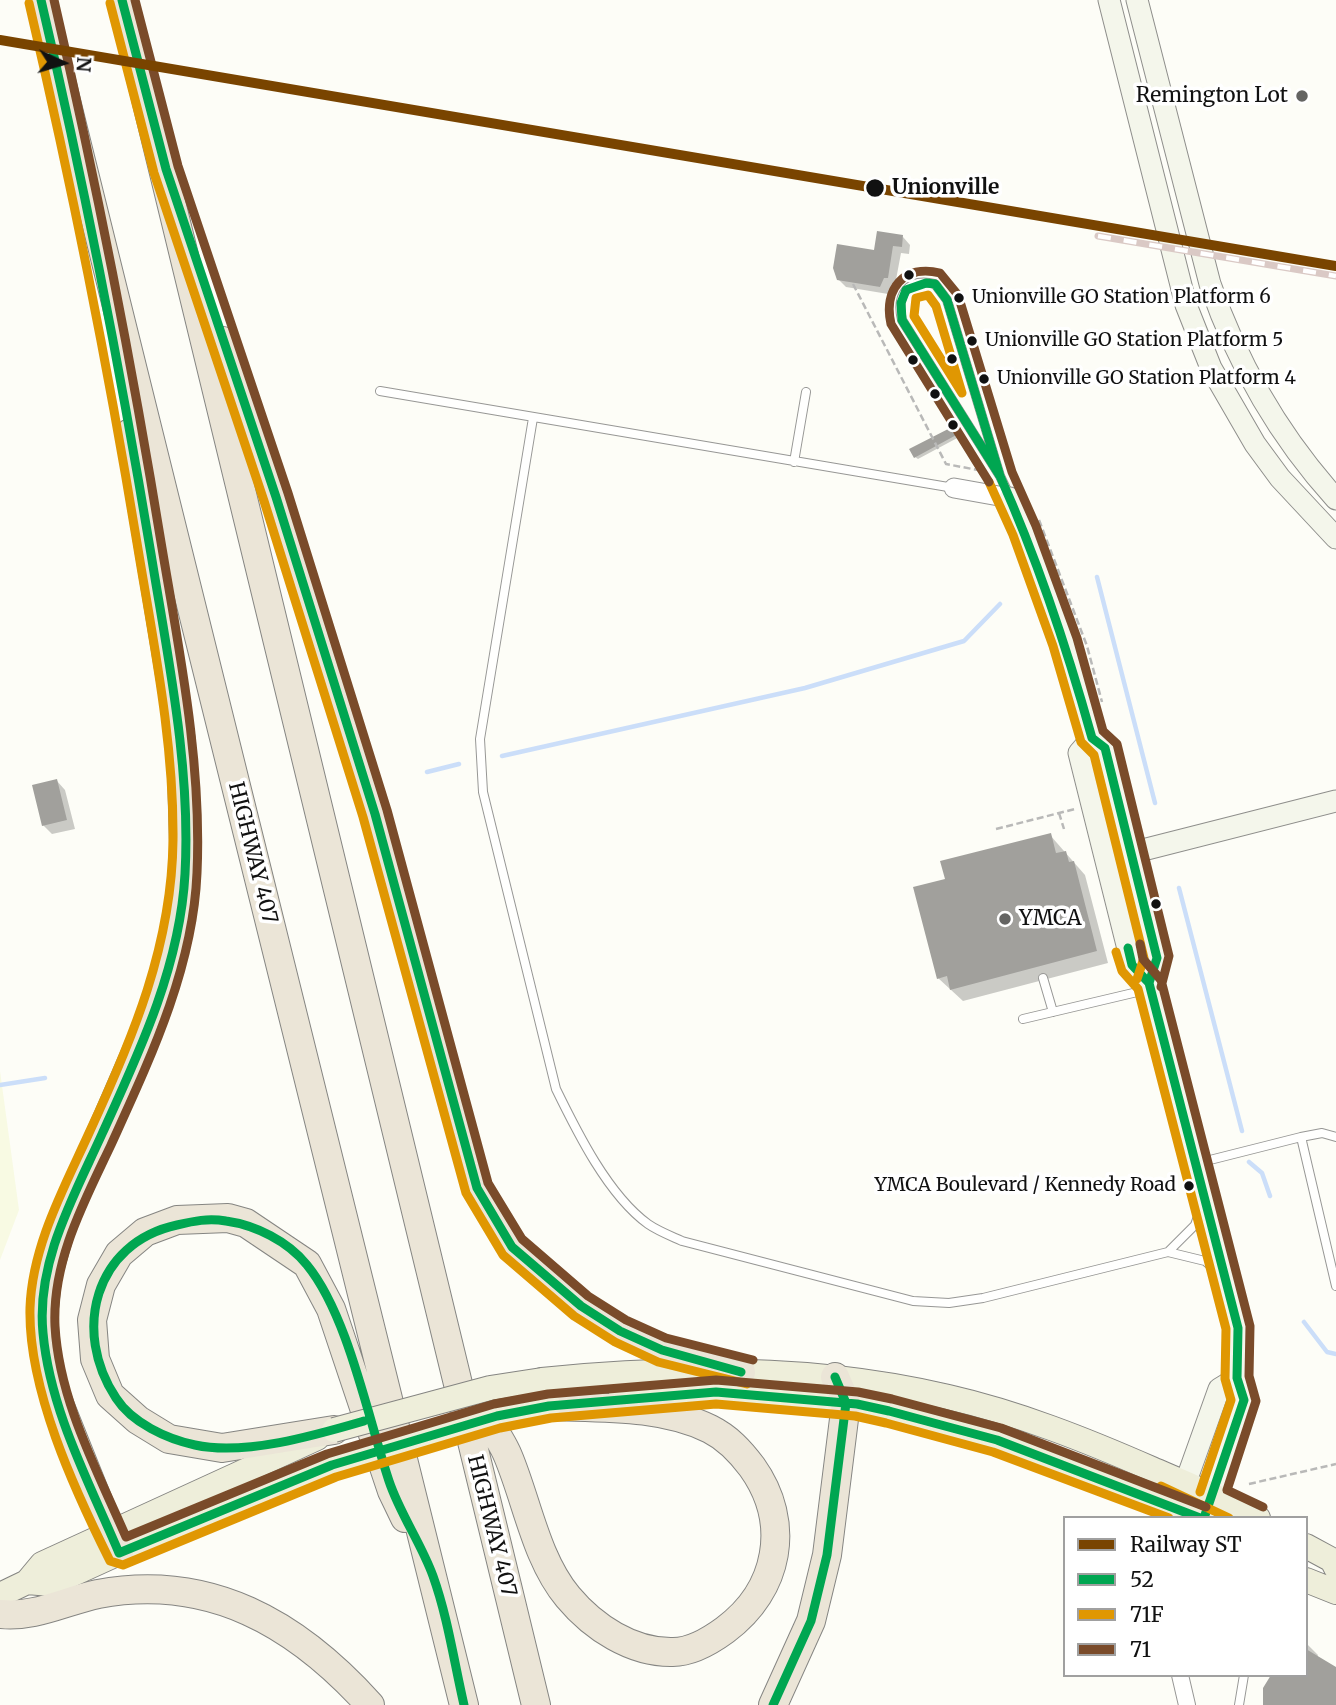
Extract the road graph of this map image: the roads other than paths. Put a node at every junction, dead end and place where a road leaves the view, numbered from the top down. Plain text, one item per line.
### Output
1 (41, 0) edge
2 (122, 0) edge
3 (1109, 0) edge
4 (1137, 0) edge
5 (77, 149) junction
6 (166, 169) junction
7 (380, 391) dead end
8 (806, 392) dead end
9 (533, 418) junction
10 (794, 462) junction
11 (1000, 476) junction
12 (954, 488) joint
13 (1010, 498) junction
14 (1336, 499) edge
15 (1336, 538) edge
16 (1091, 738) junction
17 (1335, 804) edge
18 (1131, 853) junction
19 (1106, 860) junction
20 (1043, 978) dead end
21 (1150, 986) junction
22 (1053, 1012) junction
23 (1023, 1019) dead end
24 (1301, 1137) junction
25 (1336, 1137) edge
26 (1195, 1164) junction
27 (1205, 1199) junction
28 (1168, 1252) junction
29 (1225, 1278) junction
30 (1336, 1286) edge
31 (452, 1365) junction
32 (741, 1371) junction
33 (835, 1377) junction
34 (1237, 1378) junction
35 (545, 1393) junction
36 (846, 1403) junction
37 (334, 1430) junction
38 (1183, 1482) junction
39 (1206, 1511) edge
40 (1176, 1514) edge
41 (1243, 1516) edge
42 (115, 1543) junction
43 (1308, 1547) edge
44 (1336, 1568) edge
45 (433, 1575) junction
46 (1308, 1581) edge
47 (1336, 1592) edge
48 (0, 1595) edge
49 (0, 1614) edge
50 (1180, 1677) edge
51 (1244, 1677) edge
52 (370, 1705) edge
53 (464, 1705) edge
54 (536, 1705) edge
55 (774, 1705) edge
56 (1187, 1705) edge
57 (1239, 1705) edge

1 - 5 highway, HIGHWAY 407
2 - 6 highway, HIGHWAY 407
3 - 15 main road
4 - 14 main road
5 - 42 highway
5 - 45 highway, HIGHWAY 407
6 - 31 highway, HIGHWAY 407
6 - 32 highway
7 - 9 lane
8 - 10 lane
9 - 10 lane
9 - 28 lane
10 - 12 lane
11 - 11 lane
11 - 13 lane
12 - 13 street
13 - 16 main road
16 - 18 main road
16 - 19 main road
17 - 18 main road
18 - 19 street
18 - 21 main road
19 - 21 main road
20 - 22 lane
21 - 22 lane
21 - 26 main road
22 - 23 lane
24 - 25 lane
24 - 26 lane
24 - 30 lane
26 - 27 main road
27 - 28 lane
27 - 29 main road
28 - 29 lane
29 - 34 main road
31 - 35 highway
31 - 54 highway, HIGHWAY 407
32 - 33 main road
32 - 35 main road
33 - 36 highway
33 - 38 main road
34 - 38 main road
34 - 39 main road
35 - 36 main road
35 - 37 main road, bridge
35 - 42 main road, bridge
36 - 40 main road
36 - 55 highway
37 - 42 main road
37 - 45 highway
38 - 39 main road
38 - 40 main road
39 - 40 main road
39 - 41 main road
42 - 48 main road
43 - 44 main road
45 - 53 highway, HIGHWAY 407
46 - 47 main road
49 - 52 highway
50 - 56 street
51 - 57 lane

